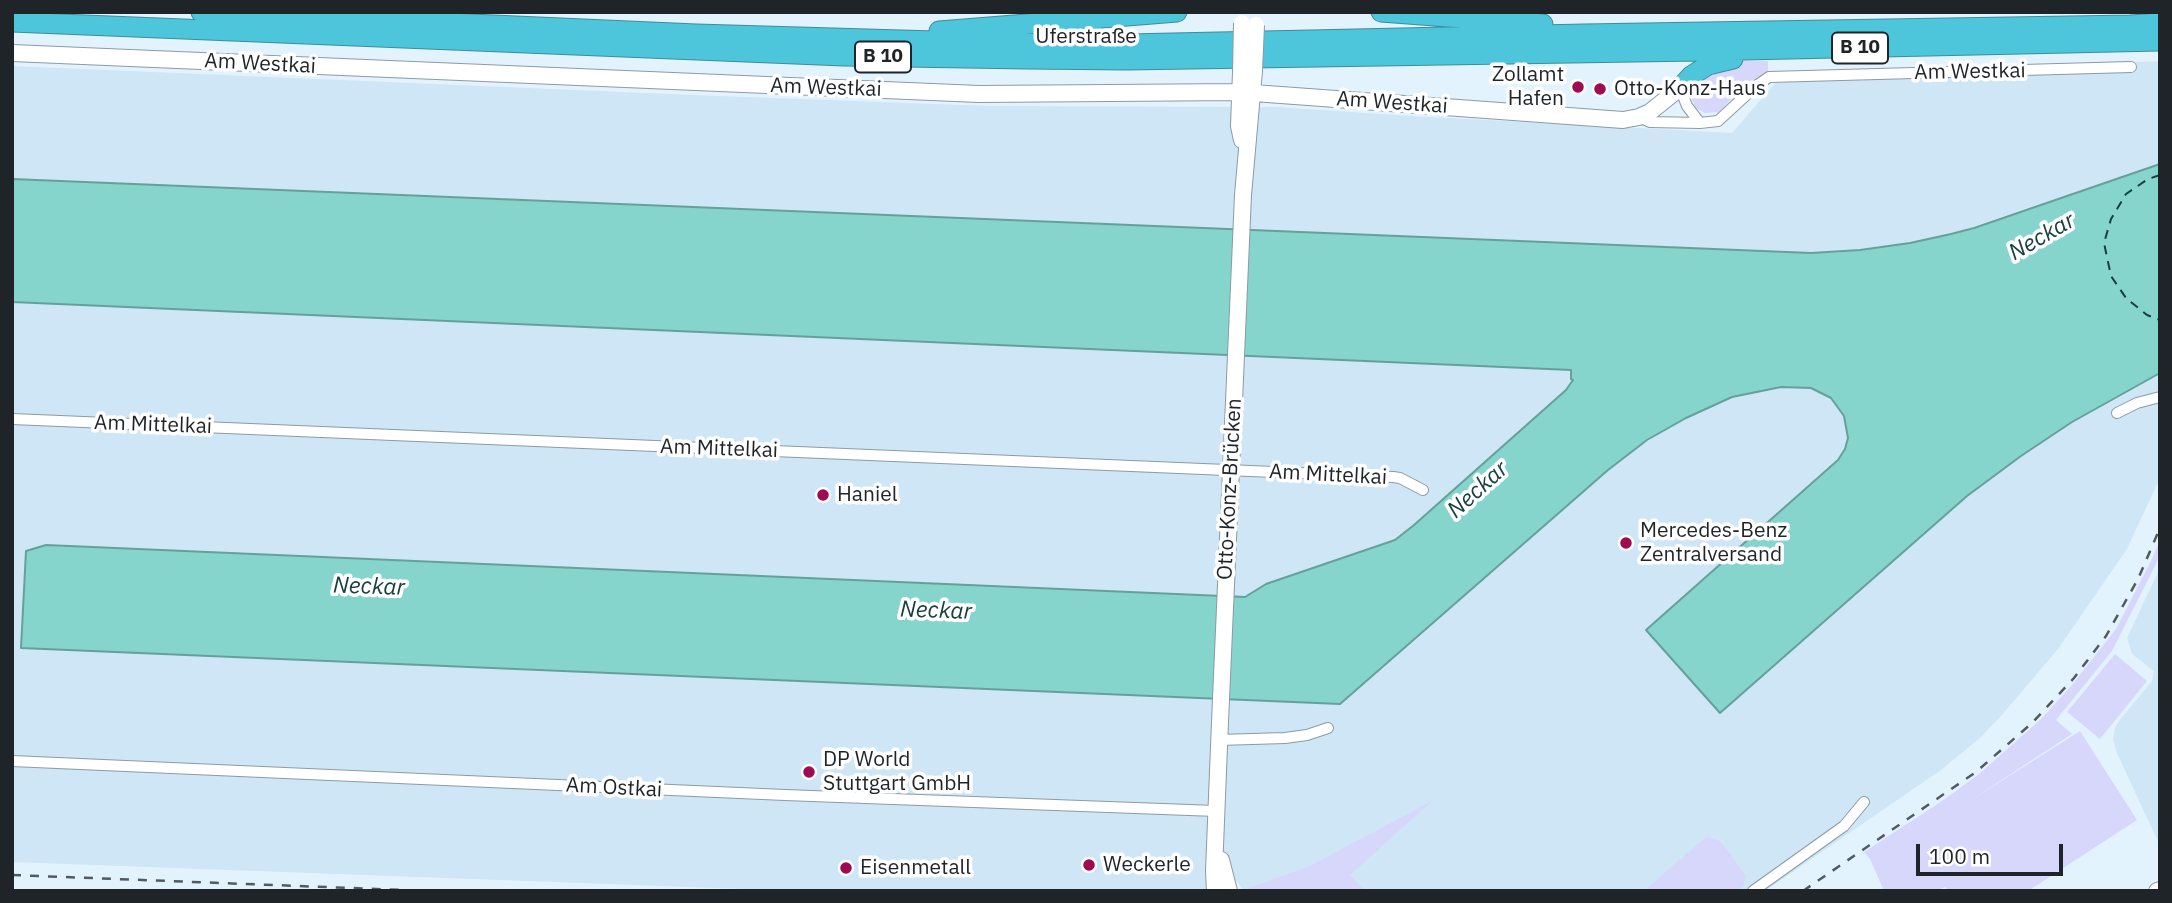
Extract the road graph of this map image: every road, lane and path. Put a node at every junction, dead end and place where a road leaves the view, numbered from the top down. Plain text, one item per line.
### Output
1 (201, 12) edge
2 (1177, 12) edge
3 (1381, 12) edge
4 (1250, 18) edge
5 (12, 22) edge
6 (2160, 23) edge
7 (1584, 34) junction
8 (912, 41) junction
9 (2160, 41) edge
10 (1754, 50) junction
11 (12, 53) edge
12 (2131, 68) dead end
13 (1680, 88) junction
14 (1246, 92) junction
15 (1639, 117) junction
16 (1700, 123) junction
17 (2160, 397) edge
18 (2117, 413) dead end
19 (12, 419) edge
20 (1231, 470) junction
21 (1423, 490) dead end
22 (1328, 728) dead end
23 (1219, 740) junction
24 (12, 761) edge
25 (1864, 803) dead end
26 (1216, 817) junction
27 (1221, 884) edge
28 (1753, 891) edge

1 - 8 highway, Uferstraße / B 10
2 - 8 highway, B 10
3 - 7 highway, B 10
4 - 14 main road, Otto-Konz-Brücken, bridge
5 - 10 highway, Uferstraße / B 10
6 - 7 highway, Uferstraße / B 10
7 - 8 highway, Uferstraße / B 10
9 - 10 highway, Uferstraße / B 10
10 - 13 highway, B 10
11 - 14 main road, Am Westkai
12 - 16 street, Am Westkai
13 - 15 main road
13 - 16 street
14 - 15 main road, Am Westkai
14 - 20 main road, Otto-Konz-Brücken
15 - 16 street, Am Westkai
17 - 18 street
19 - 20 street, Am Mittelkai
20 - 21 street, Am Mittelkai
20 - 23 main road, Otto-Konz-Brücken
22 - 23 street
23 - 26 main road, Otto-Konz-Brücken
24 - 26 street, Am Ostkai
25 - 28 street
26 - 27 main road, Otto-Konz-Brücken

